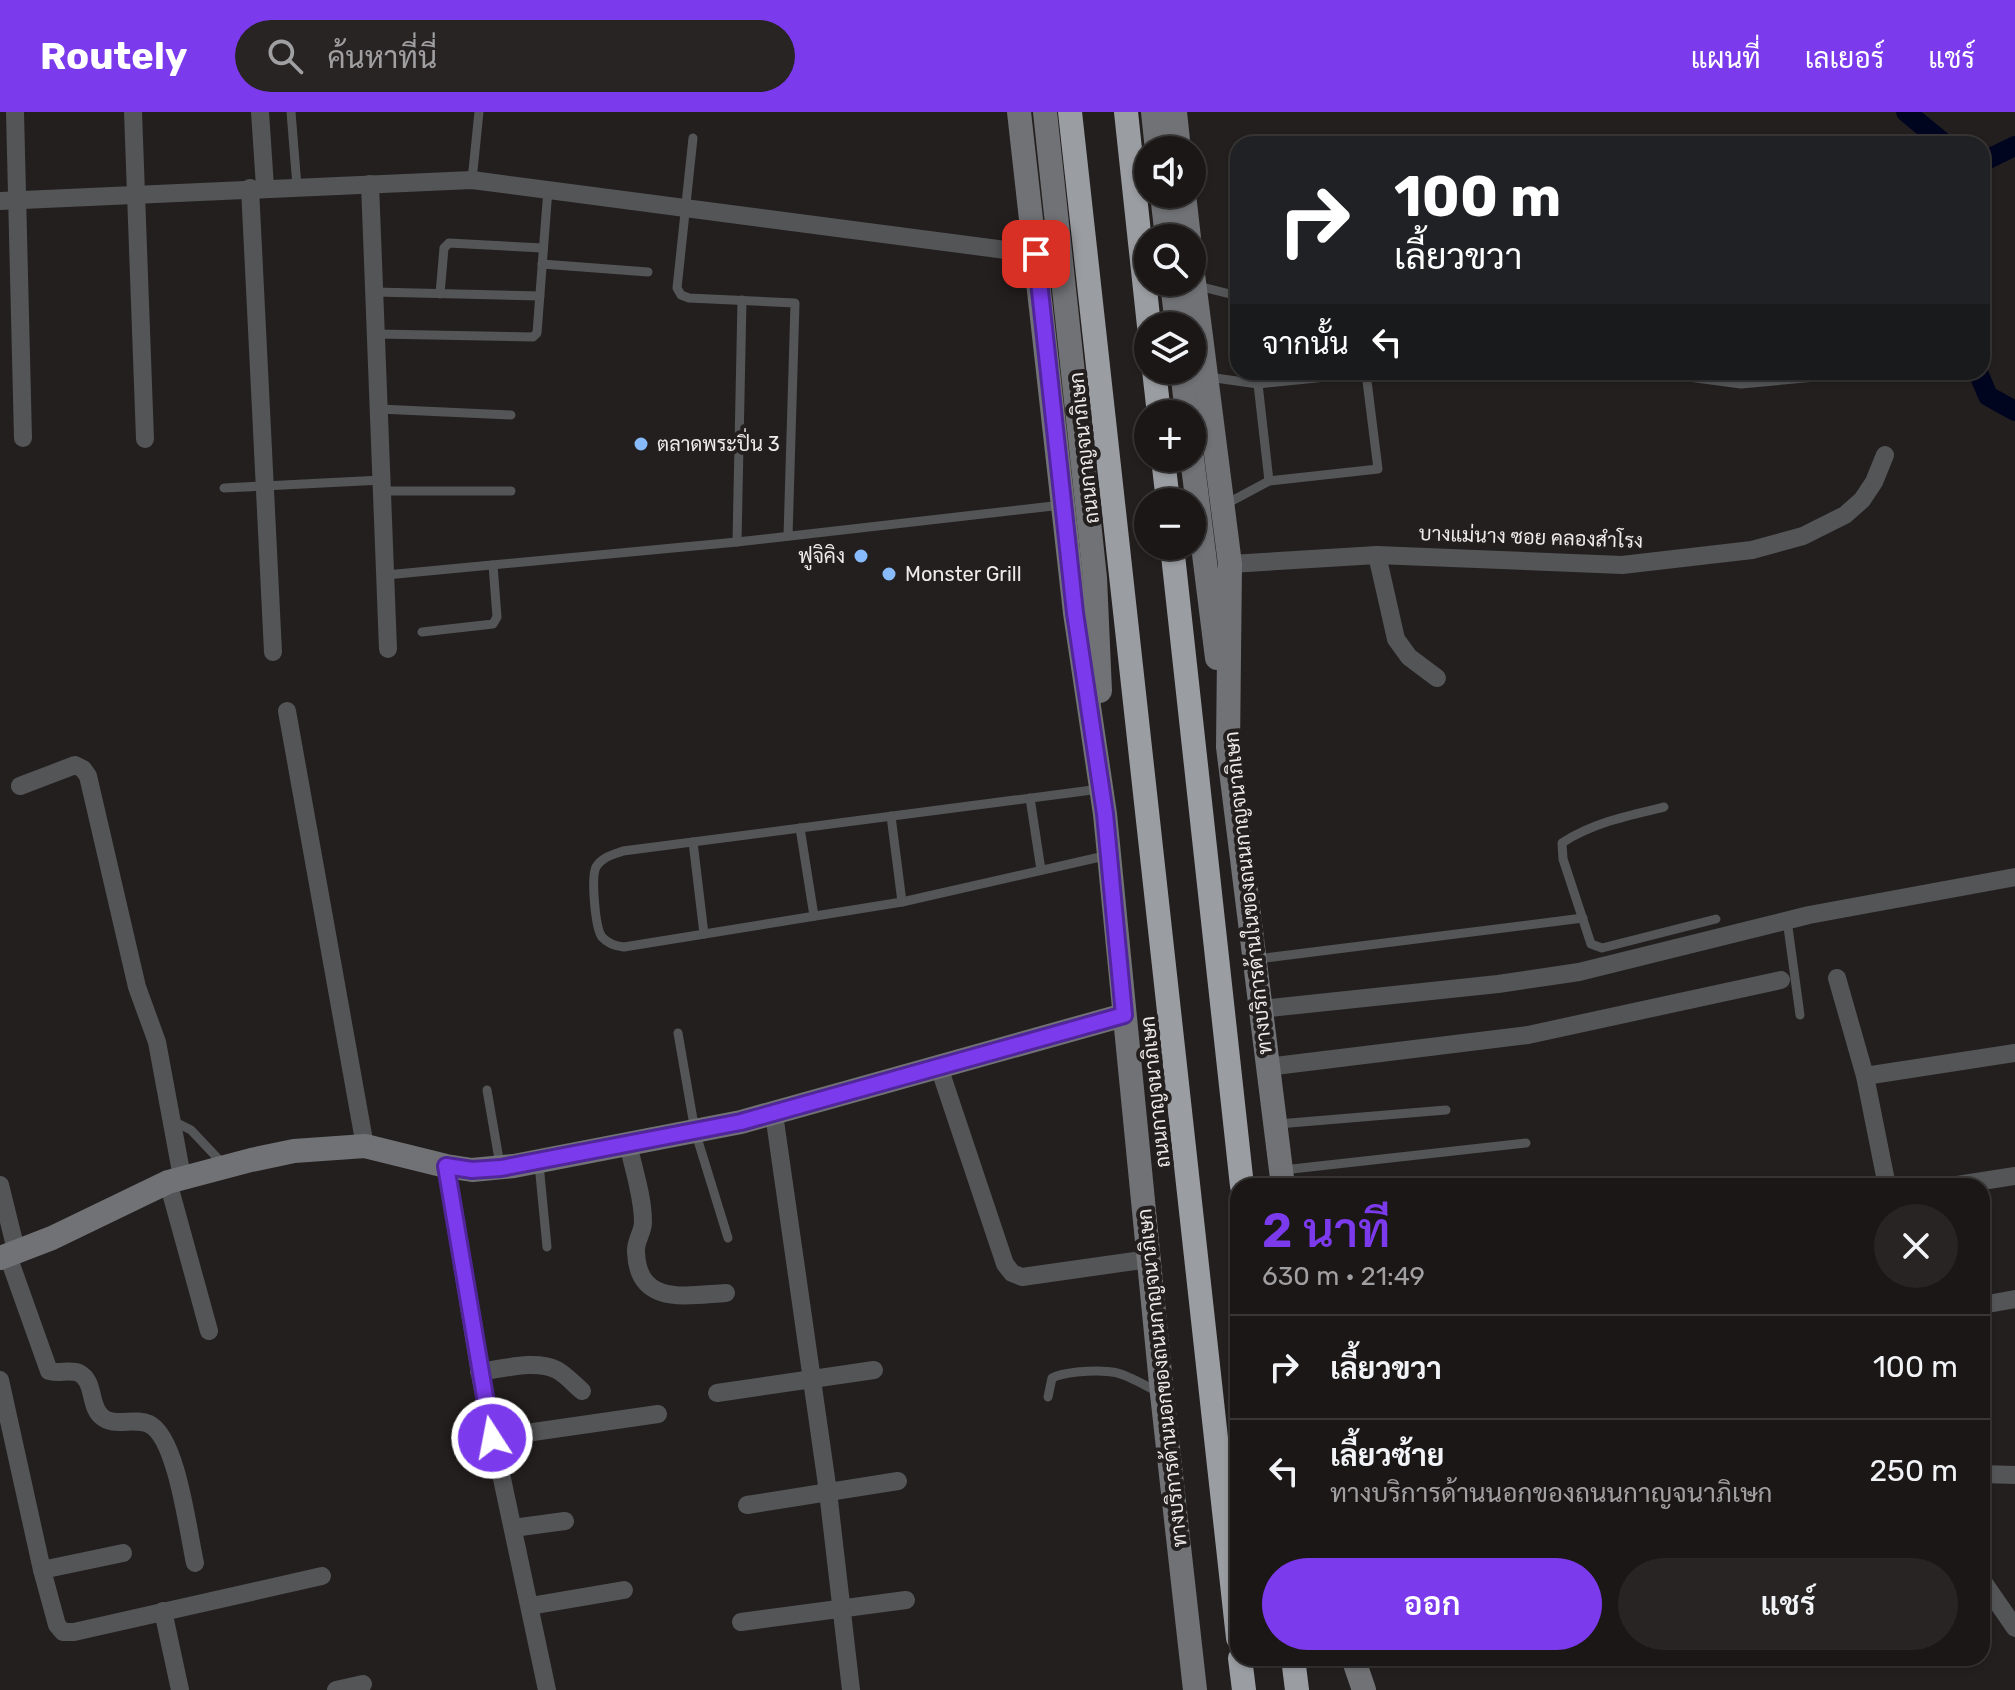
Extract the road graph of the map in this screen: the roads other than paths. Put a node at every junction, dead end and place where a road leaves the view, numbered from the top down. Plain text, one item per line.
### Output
1 (15, 112) edge
2 (133, 112) edge
3 (260, 112) edge
4 (291, 112) edge
5 (479, 112) edge
6 (1019, 112) edge
7 (1045, 112) edge
8 (1070, 112) edge
9 (1126, 112) edge
10 (1153, 112) edge
11 (1175, 112) edge
12 (1156, 136) edge
13 (1178, 136) edge
14 (693, 138) dead end
15 (472, 180) junction
16 (370, 184) junction
17 (297, 186) junction
18 (257, 188) junction
19 (548, 189) junction
20 (136, 193) junction
21 (8, 200) edge
22 (684, 207) junction
23 (543, 248) junction
24 (1036, 254) junction
25 (542, 264) junction
26 (648, 272) dead end
27 (1206, 285) edge
28 (375, 292) junction
29 (1230, 293) edge
30 (440, 294) junction
31 (540, 296) junction
32 (742, 300) junction
33 (1147, 312) edge
34 (377, 334) junction
35 (1206, 375) edge
36 (1230, 379) edge
37 (1234, 380) edge
38 (1297, 380) edge
39 (1367, 380) edge
40 (1711, 380) edge
41 (1784, 380) edge
42 (1195, 384) edge
43 (1258, 384) junction
44 (379, 409) junction
45 (511, 415) dead end
46 (23, 438) dead end
47 (145, 439) dead end
48 (1885, 455) dead end
49 (1194, 472) edge
50 (1269, 481) junction
51 (263, 485) junction
52 (382, 485) junction
53 (224, 488) dead end
54 (511, 491) dead end
55 (1062, 505) junction
56 (1222, 506) junction
57 (788, 536) junction
58 (737, 542) junction
59 (1377, 555) junction
60 (1174, 560) edge
61 (1230, 564) junction
62 (493, 565) junction
63 (386, 575) junction
64 (422, 632) dead end
65 (388, 649) dead end
66 (273, 652) dead end
67 (1437, 678) dead end
68 (287, 711) dead end
69 (1228, 747) junction
70 (20, 786) dead end
71 (1101, 789) junction
72 (1030, 798) junction
73 (1664, 807) dead end
74 (1105, 814) junction
75 (891, 816) junction
76 (800, 828) junction
77 (693, 842) junction
78 (1109, 855) junction
79 (1041, 870) junction
80 (2015, 877) edge
81 (902, 902) junction
82 (814, 916) junction
83 (1583, 918) junction
84 (1716, 919) dead end
85 (1787, 920) junction
86 (704, 934) junction
87 (1256, 960) junction
88 (1837, 978) dead end
89 (1781, 980) dead end
90 (1261, 1009) junction
91 (1124, 1015) junction
92 (1800, 1015) dead end
93 (678, 1033) dead end
94 (2015, 1053) edge
95 (939, 1067) junction
96 (1267, 1067) junction
97 (1865, 1076) junction
98 (487, 1090) dead end
99 (1446, 1110) dead end
100 (774, 1114) junction
101 (173, 1121) junction
102 (1275, 1124) junction
103 (695, 1131) junction
104 (628, 1143) junction
105 (1526, 1143) dead end
106 (365, 1146) junction
107 (538, 1161) junction
108 (225, 1166) junction
109 (446, 1166) junction
110 (501, 1168) junction
111 (2015, 1176) edge
112 (1241, 1178) edge
113 (1282, 1178) edge
114 (1885, 1178) edge
115 (175, 1179) junction
116 (1990, 1180) edge
117 (0, 1185) edge
118 (728, 1238) dead end
119 (547, 1247) dead end
120 (8, 1256) edge
121 (1149, 1259) junction
122 (726, 1293) dead end
123 (2015, 1299) edge
124 (1990, 1304) edge
125 (209, 1331) dead end
126 (874, 1370) dead end
127 (479, 1372) junction
128 (810, 1379) junction
129 (0, 1380) edge
130 (582, 1391) dead end
131 (717, 1393) dead end
132 (1162, 1394) junction
133 (1048, 1397) dead end
134 (658, 1414) dead end
135 (492, 1438) junction
136 (1990, 1474) edge
137 (2015, 1475) edge
138 (898, 1481) dead end
139 (828, 1492) junction
140 (747, 1505) dead end
141 (565, 1521) dead end
142 (513, 1528) junction
143 (123, 1553) dead end
144 (195, 1563) dead end
145 (1230, 1565) edge
146 (42, 1570) junction
147 (322, 1576) dead end
148 (624, 1590) dead end
149 (1990, 1592) edge
150 (1185, 1594) junction
151 (906, 1600) dead end
152 (530, 1606) junction
153 (842, 1608) junction
154 (163, 1611) junction
155 (741, 1622) dead end
156 (2015, 1628) edge
157 (1241, 1666) edge
158 (1294, 1666) edge
159 (1347, 1666) edge
160 (1356, 1666) edge
161 (363, 1684) dead end
162 (180, 1690) edge
163 (336, 1690) edge
164 (547, 1690) edge
165 (851, 1690) edge
166 (1177, 1690) edge
167 (1195, 1690) edge
168 (1244, 1690) edge
169 (1297, 1690) edge
170 (1349, 1690) edge
171 (1364, 1690) edge

1 - 21 street
2 - 20 street
3 - 18 street
4 - 17 lane
5 - 15 lane
6 - 24 main road, ทางบริการด้านนอกของถนนกาญจนาภิเษก
7 - 74 main road
8 - 145 highway, ถนนกาญจนาภิเษก
9 - 33 highway
10 - 12 main road
11 - 13 main road
14 - 22 lane
15 - 16 street
15 - 19 street
16 - 17 street
16 - 28 street
17 - 18 street
18 - 20 street
18 - 51 street
19 - 22 street
19 - 23 lane
20 - 21 street
20 - 47 street
21 - 46 street
22 - 24 street
22 - 32 lane
23 - 25 lane
23 - 30 lane
24 - 55 main road, ทางบริการด้านนอกของถนนกาญจนาภิเษก
25 - 26 lane
25 - 31 lane
27 - 29 lane
28 - 30 lane
28 - 34 street
30 - 31 lane
31 - 34 lane
32 - 57 lane
32 - 58 lane
34 - 44 street
35 - 36 lane
37 - 43 lane
38 - 43 lane
39 - 50 lane
40 - 41 lane
42 - 56 main road, ทางบริการด้านในของถนนกาญจนาภิเษก
43 - 50 lane
44 - 45 lane
44 - 52 street
48 - 59 street, บางแม่นาง ซอย คลองสำโรง
49 - 69 main road
50 - 56 lane
51 - 52 lane
51 - 53 lane
51 - 66 street
52 - 54 lane
52 - 63 street
55 - 57 lane
55 - 71 main road, ทางบริการด้านนอกของถนนกาญจนาภิเษก
56 - 61 main road, ทางบริการด้านในของถนนกาญจนาภิเษก
57 - 58 lane
58 - 62 lane
59 - 61 street, บางแม่นาง ซอย คลองสำโรง
59 - 67 street
60 - 112 highway
61 - 69 main road, ทางบริการด้านในของถนนกาญจนาภิเษก
62 - 63 lane
62 - 64 lane
63 - 65 street
68 - 106 street
69 - 87 main road, ทางบริการด้านในของถนนกาญจนาภิเษก
70 - 101 street
71 - 72 lane
71 - 74 main road, ทางบริการด้านนอกของถนนกาญจนาภิเษก
72 - 75 lane
72 - 79 lane
73 - 83 lane
74 - 78 main road, ทางบริการด้านนอกของถนนกาญจนาภิเษก
75 - 76 lane
75 - 81 lane
76 - 77 lane
76 - 82 lane
77 - 86 lane
77 - 86 lane
78 - 79 lane
78 - 91 main road, ทางบริการด้านนอกของถนนกาญจนาภิเษก
79 - 81 lane
80 - 85 street
81 - 82 lane
82 - 86 lane
83 - 84 lane
83 - 87 lane
85 - 90 street
85 - 92 lane
87 - 90 main road, ทางบริการด้านในของถนนกาญจนาภิเษก
88 - 97 street
89 - 96 street
90 - 96 main road, ทางบริการด้านในของถนนกาญจนาภิเษก
91 - 95 main road
91 - 121 main road, ทางบริการด้านนอกของถนนกาญจนาภิเษก
93 - 103 lane
94 - 97 street
95 - 100 main road
95 - 121 street
96 - 102 main road, ทางบริการด้านในของถนนกาญจนาภิเษก
97 - 114 street
98 - 110 lane
99 - 102 lane
100 - 103 main road
100 - 128 street
101 - 108 lane
101 - 115 street
102 - 113 main road, ทางบริการด้านในของถนนกาญจนาภิเษก
103 - 104 main road
103 - 118 lane
104 - 107 main road
104 - 122 street
105 - 113 lane
106 - 108 main road
106 - 109 main road
107 - 110 main road
107 - 119 lane
108 - 115 main road
109 - 110 main road
109 - 127 street
111 - 116 street
115 - 120 main road
115 - 125 street
117 - 120 street
120 - 144 street
121 - 132 main road, ทางบริการด้านนอกของถนนกาญจนาภิเษก
123 - 124 street
126 - 128 street
127 - 130 street
127 - 135 street
128 - 131 street
128 - 139 street
129 - 146 street
132 - 133 lane
132 - 150 main road, ทางบริการด้านนอกของถนนกาญจนาภิเษก
134 - 135 street
135 - 142 street
136 - 137 street
138 - 139 street
139 - 140 street
139 - 153 street
141 - 142 street
142 - 152 street
143 - 146 street
146 - 154 street
147 - 154 street
148 - 152 street
149 - 156 street
150 - 166 main road
150 - 167 main road, ทางบริการด้านนอกของถนนกาญจนาภิเษก
151 - 153 street
152 - 164 street
153 - 155 street
153 - 165 street
154 - 162 street
157 - 168 highway
158 - 169 highway
159 - 170 main road
160 - 171 main road
161 - 163 street

